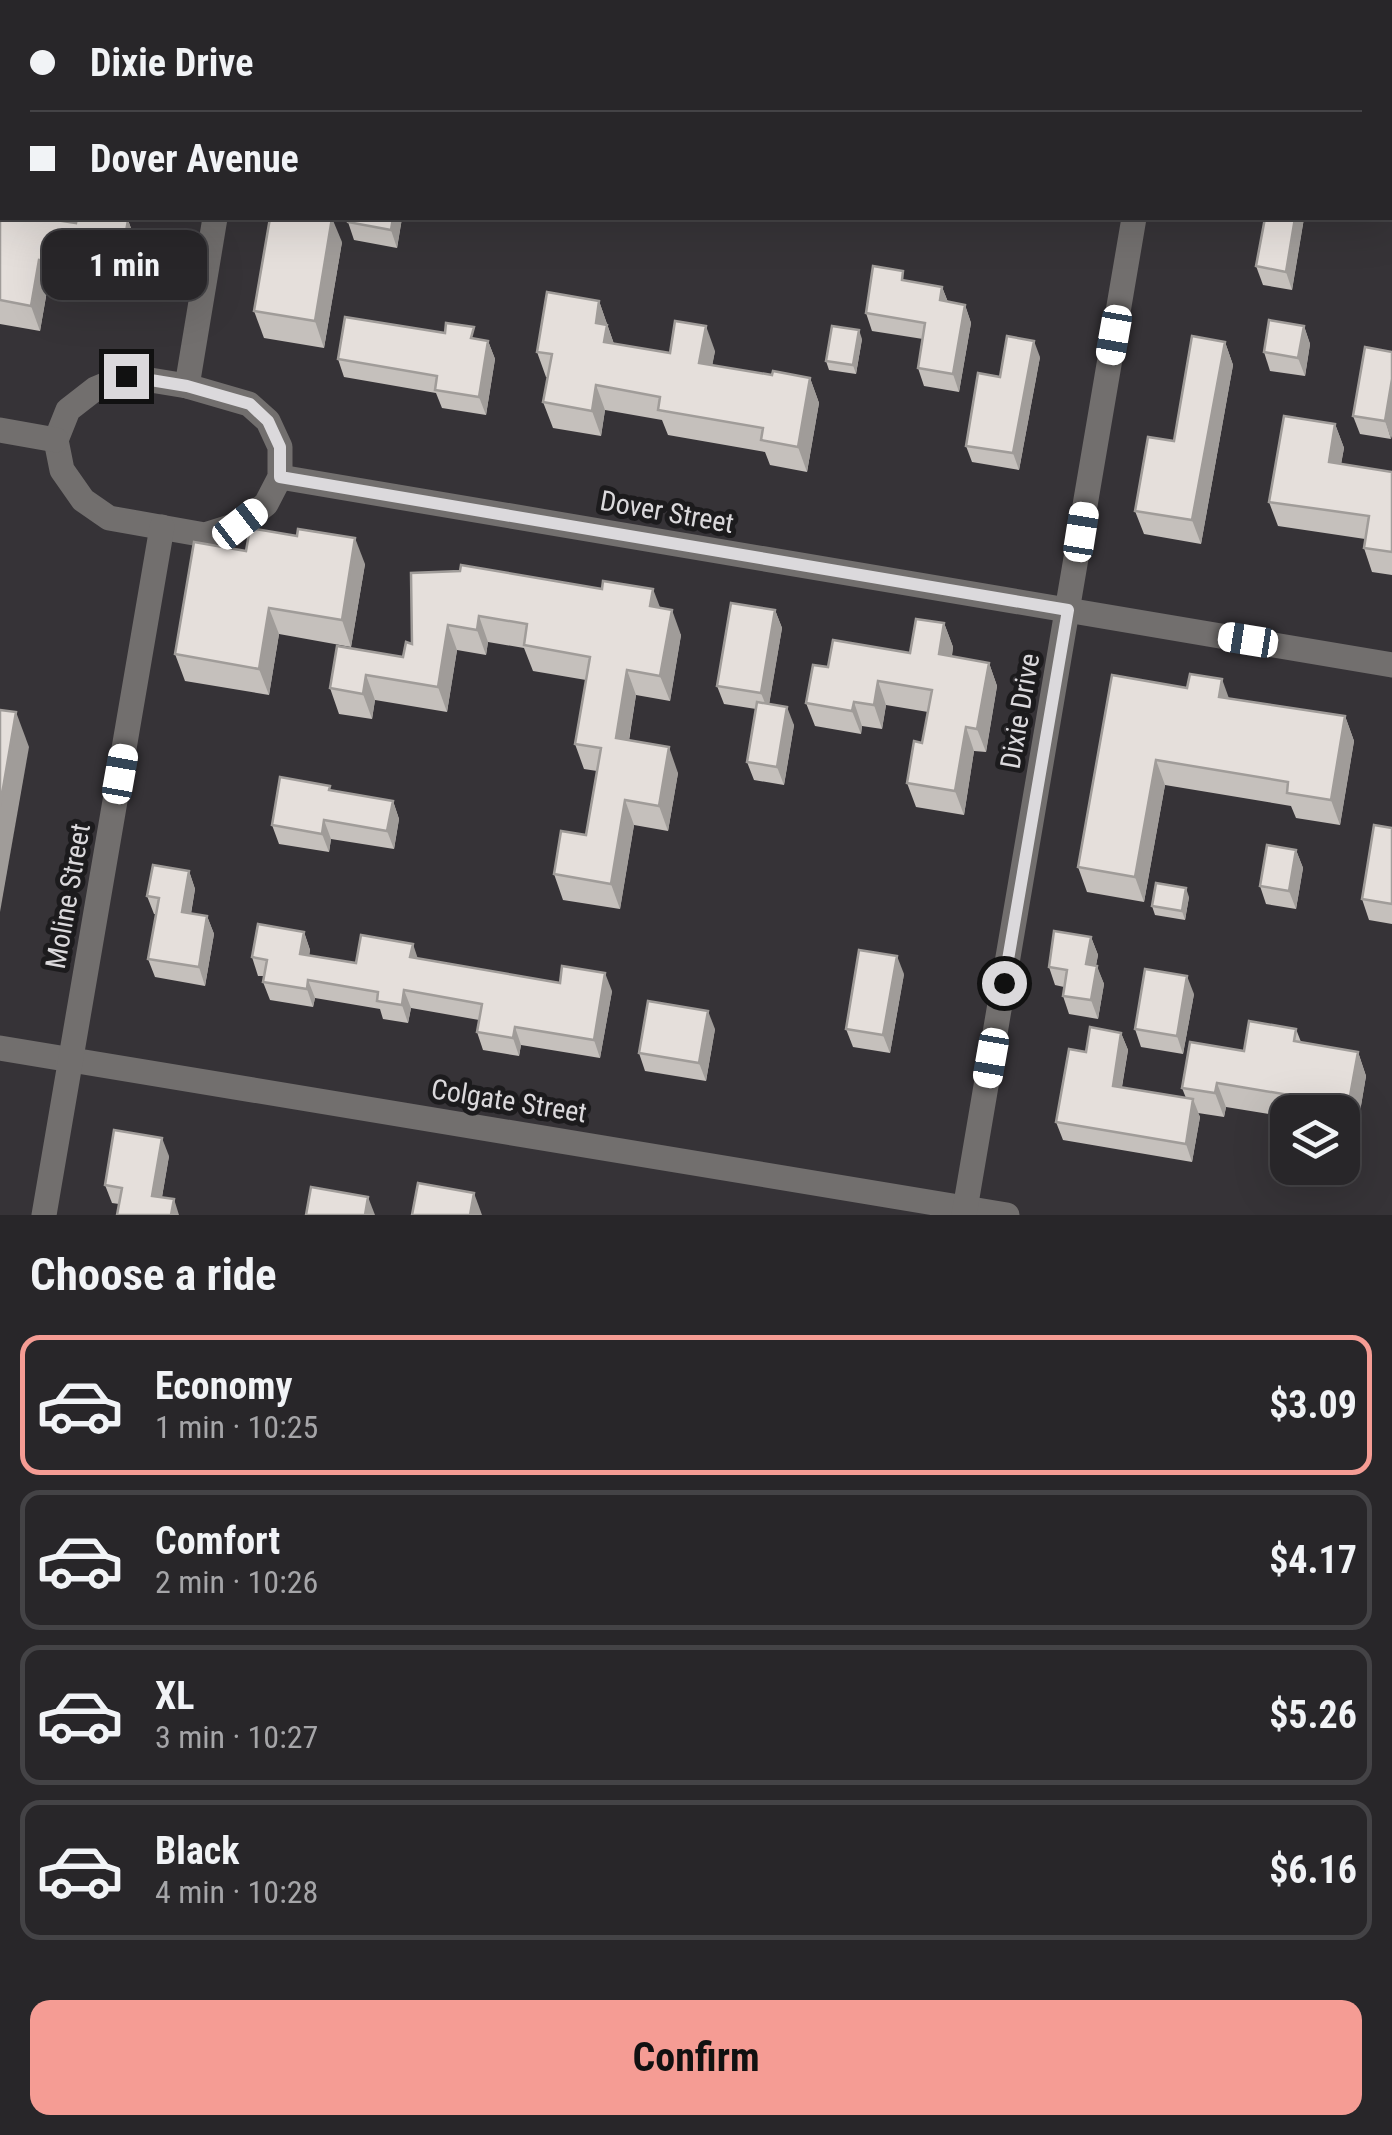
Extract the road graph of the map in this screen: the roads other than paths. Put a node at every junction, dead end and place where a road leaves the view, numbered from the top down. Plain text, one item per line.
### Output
1 (216, 220) edge
2 (1134, 220) edge
3 (187, 386) junction
4 (0, 430) edge
5 (56, 440) junction
6 (280, 477) junction
7 (162, 527) junction
8 (1068, 610) junction
9 (1392, 664) edge
10 (0, 1048) edge
11 (71, 1059) junction
12 (964, 1211) edge
13 (44, 1215) edge
14 (1008, 1215) edge

1 - 3 street
2 - 8 street, Dixie Drive
3 - 5 street
3 - 6 street
4 - 5 street
5 - 7 street
6 - 7 street
6 - 8 street, Dover Street
7 - 11 street, Moline Street
8 - 9 street, Dover Street
8 - 12 street, Dixie Drive
10 - 11 street, Colgate Street
11 - 12 street, Colgate Street
11 - 13 street, Moline Street
12 - 14 street, Colgate Street

